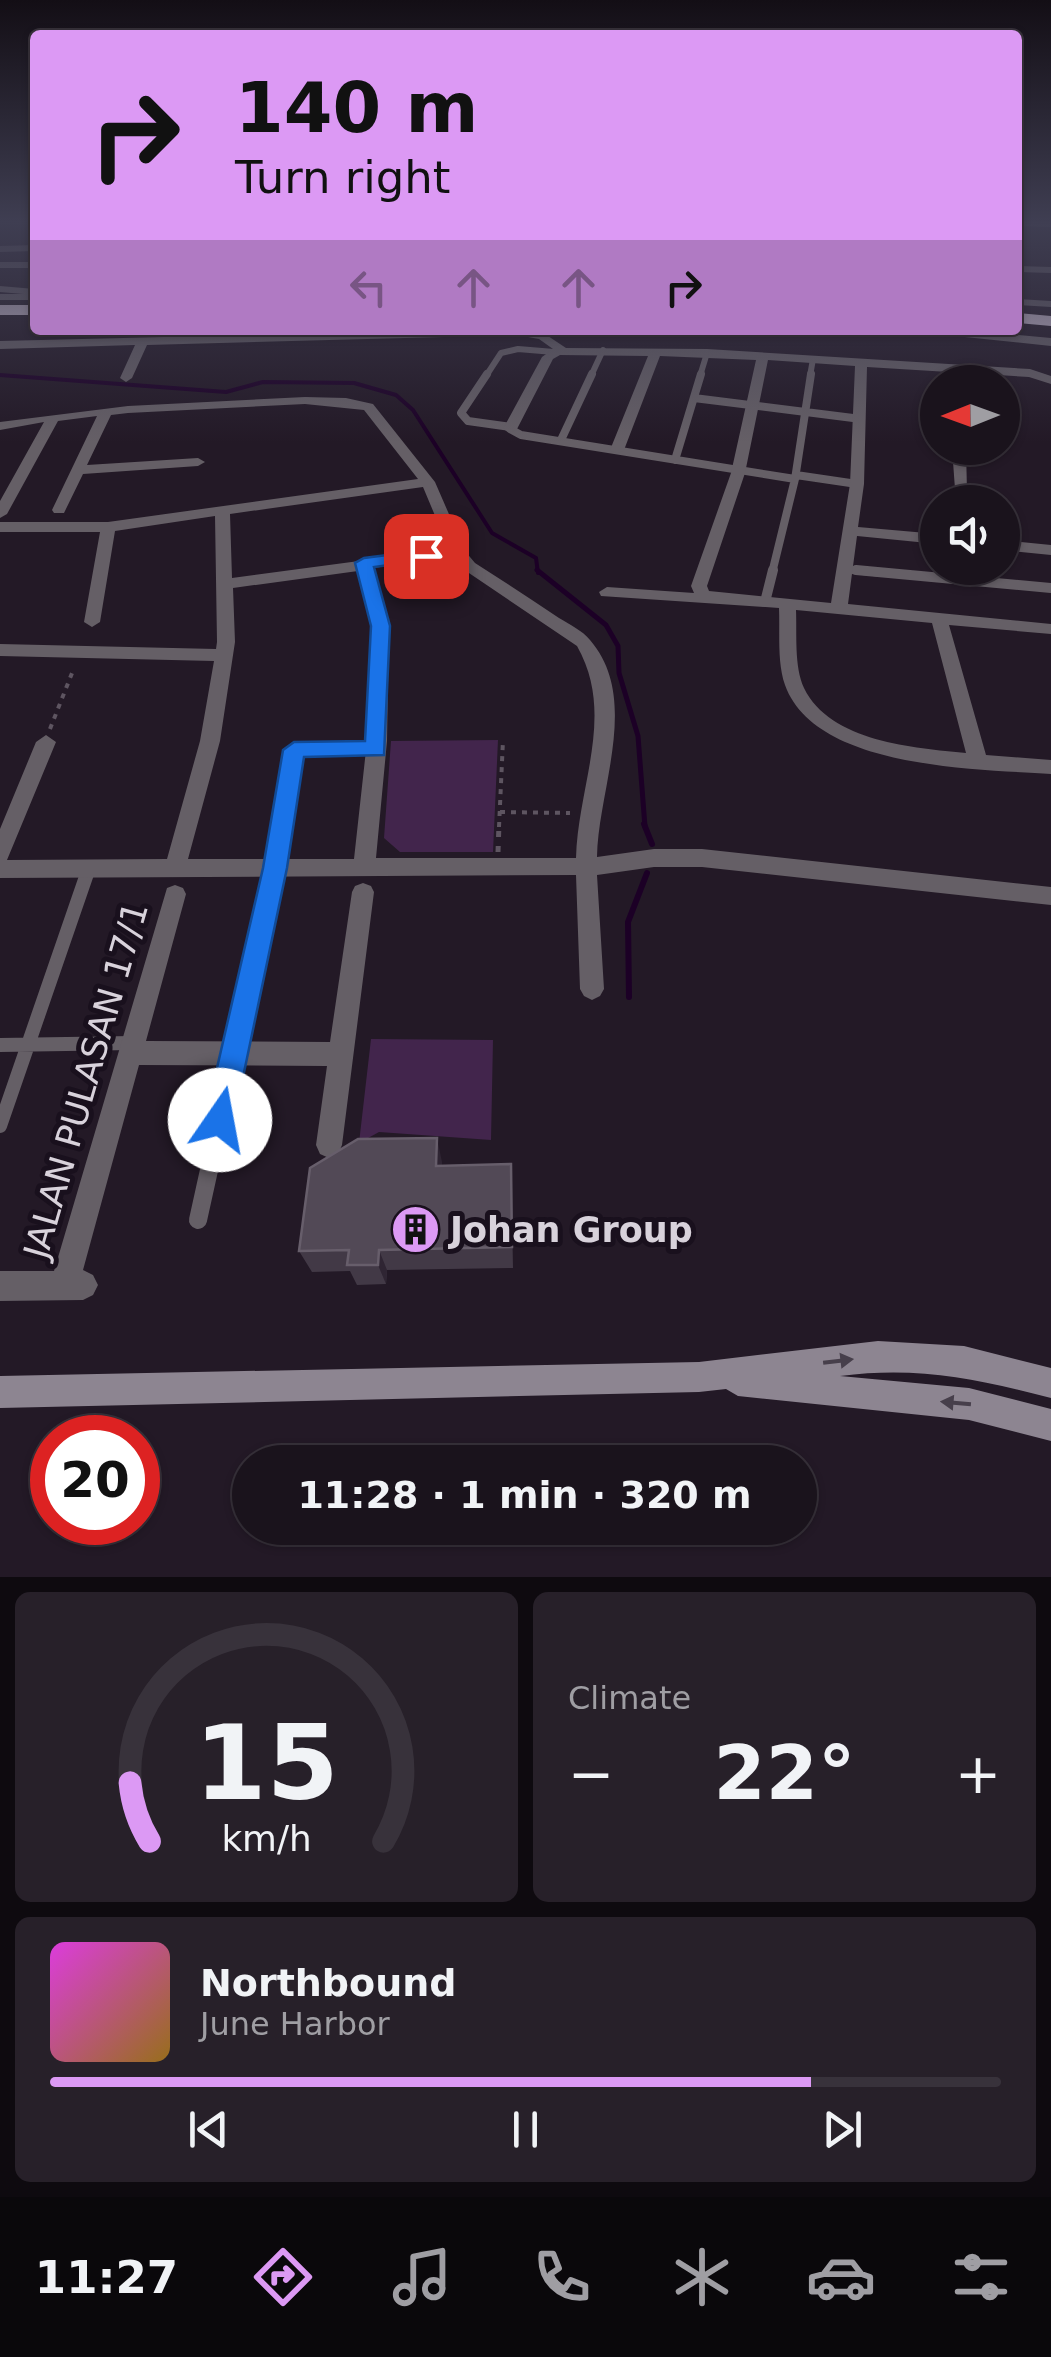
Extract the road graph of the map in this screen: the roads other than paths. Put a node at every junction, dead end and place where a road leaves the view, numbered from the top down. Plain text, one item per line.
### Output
1 (1022, 302) edge
2 (1051, 304) edge
3 (0, 310) edge
4 (30, 310) edge
5 (0, 318) edge
6 (30, 318) edge
7 (1022, 318) edge
8 (1051, 320) edge
9 (1022, 326) edge
10 (1051, 329) edge
11 (404, 335) edge
12 (536, 335) edge
13 (978, 335) edge
14 (142, 342) junction
15 (1051, 342) edge
16 (0, 345) edge
17 (603, 350) junction
18 (558, 351) junction
19 (656, 351) junction
20 (706, 352) junction
21 (763, 356) junction
22 (813, 359) junction
23 (861, 362) junction
24 (920, 371) edge
25 (1020, 373) edge
26 (126, 378) dead end
27 (1051, 380) edge
28 (694, 398) junction
29 (756, 406) junction
30 (808, 412) junction
31 (105, 413) junction
32 (53, 418) junction
33 (861, 419) junction
34 (1, 422) edge
35 (511, 428) junction
36 (560, 440) junction
37 (617, 450) junction
38 (676, 460) junction
39 (198, 462) dead end
40 (78, 470) junction
41 (738, 472) junction
42 (796, 477) junction
43 (428, 482) junction
44 (858, 484) junction
45 (59, 510) dead end
46 (222, 510) junction
47 (1, 525) edge
48 (108, 527) junction
49 (849, 530) junction
50 (920, 537) edge
51 (1020, 547) edge
52 (1051, 550) edge
53 (458, 552) junction
54 (364, 563) junction
55 (842, 569) junction
56 (226, 584) junction
57 (1051, 588) edge
58 (608, 592) dead end
59 (703, 596) junction
60 (765, 602) junction
61 (787, 603) junction
62 (839, 608) junction
63 (939, 618) junction
64 (92, 622) dead end
65 (1051, 630) edge
66 (0, 650) edge
67 (224, 655) junction
68 (46, 742) road end
69 (377, 745) junction
70 (978, 760) junction
71 (1051, 767) edge
72 (0, 854) edge
73 (587, 866) junction
74 (0, 868) edge
75 (89, 868) junction
76 (275, 868) junction
77 (364, 880) junction
78 (175, 881) junction
79 (1051, 896) edge
80 (592, 989) dead end
81 (0, 1045) edge
82 (28, 1045) junction
83 (131, 1048) junction
84 (234, 1053) junction
85 (341, 1054) junction
86 (0, 1126) edge
87 (329, 1145) dead end
88 (198, 1220) dead end
89 (0, 1286) edge
90 (706, 1377) junction
91 (1051, 1383) edge
92 (1, 1395) edge
93 (1051, 1425) edge

1 - 2 street
3 - 4 highway
5 - 6 highway
7 - 8 highway
9 - 10 highway
11 - 14 street
12 - 18 street
13 - 15 street
14 - 16 street
14 - 26 street
17 - 18 street
17 - 19 street
17 - 36 lane
18 - 35 street
18 - 35 lane
19 - 20 street
19 - 37 street
20 - 21 street
20 - 28 lane
21 - 22 street
21 - 29 street
22 - 23 street
22 - 30 lane
23 - 24 street
23 - 33 street
25 - 27 street
28 - 29 lane
28 - 38 lane
29 - 30 lane
29 - 41 street
30 - 33 lane
30 - 42 lane
31 - 32 street
31 - 40 street
31 - 43 street
32 - 34 street
32 - 47 street
33 - 44 street
35 - 36 lane
36 - 37 lane
37 - 38 lane
38 - 41 lane
39 - 40 street
40 - 45 street
41 - 42 lane
41 - 59 street
42 - 44 lane
42 - 60 lane
43 - 46 street
43 - 53 street
44 - 49 street
46 - 48 street
46 - 56 street, JALAN PULASAN 17/1
47 - 48 street
48 - 64 street
49 - 50 street
49 - 55 street
51 - 52 street
53 - 54 street
53 - 73 street
54 - 56 street
54 - 69 street
55 - 57 lane
55 - 62 street
56 - 67 street, JALAN PULASAN 17/1
58 - 59 street
59 - 60 street
60 - 61 street
61 - 62 street
61 - 70 street
62 - 63 street
63 - 65 street
63 - 70 street
66 - 67 street
67 - 78 street, JALAN PULASAN 17/1
68 - 72 street
69 - 76 lane
69 - 77 street
70 - 71 street
73 - 77 street
73 - 79 street
73 - 80 street
74 - 75 street
75 - 78 street
75 - 82 lane
76 - 77 street
76 - 78 street
76 - 84 lane
77 - 85 street
78 - 83 street, JALAN PULASAN 17/1
81 - 82 lane
82 - 83 lane
82 - 86 lane
83 - 84 street
83 - 89 street, JALAN PULASAN 17/1
84 - 85 street
84 - 88 lane
85 - 87 street
90 -> 91 main road
90 - 92 main road
93 -> 90 main road

